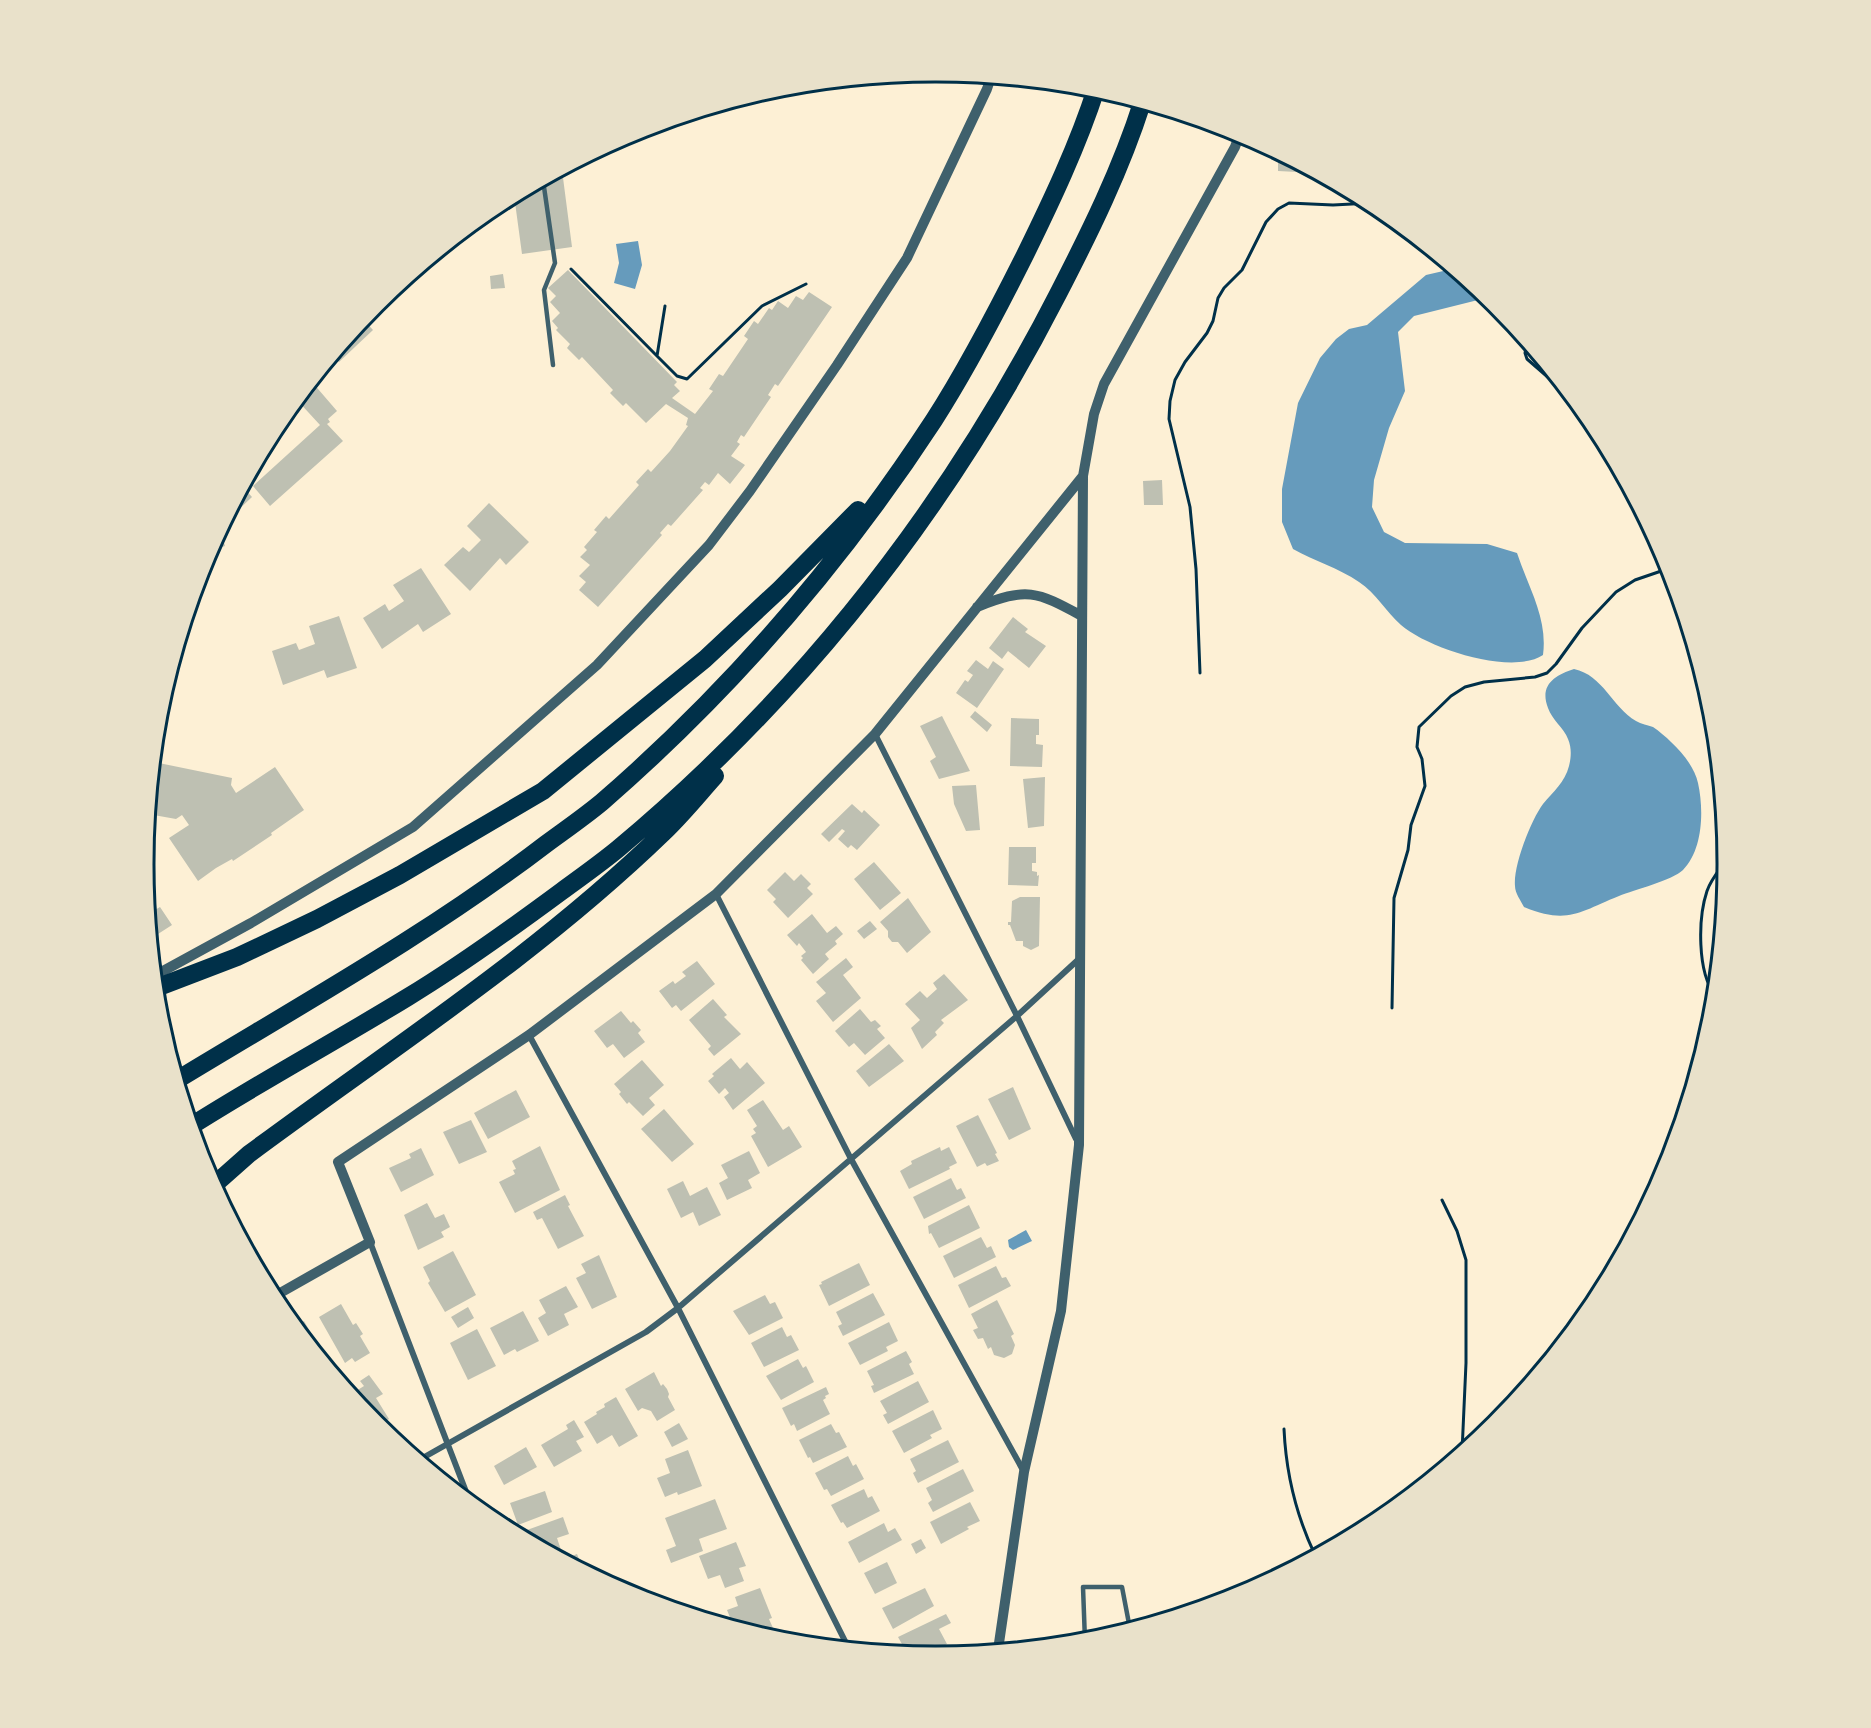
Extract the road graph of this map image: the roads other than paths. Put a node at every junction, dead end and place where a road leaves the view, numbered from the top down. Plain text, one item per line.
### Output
1 (989, 84) edge
2 (1092, 99) edge
3 (1140, 110) edge
4 (1237, 143) edge
5 (544, 188) edge
6 (553, 365) dead end
7 (934, 419) junction
8 (1083, 476) junction
9 (977, 607) junction
10 (1082, 616) junction
11 (800, 674) junction
12 (875, 734) junction
13 (716, 894) junction
14 (1080, 958) junction
15 (162, 972) edge
16 (164, 985) edge
17 (1017, 1016) junction
18 (529, 1035) junction
19 (184, 1076) edge
20 (198, 1122) edge
21 (1079, 1145) junction
22 (850, 1159) junction
23 (221, 1179) edge
24 (370, 1242) junction
25 (283, 1292) edge
26 (678, 1308) junction
27 (447, 1443) junction
28 (425, 1456) edge
29 (1024, 1472) junction
30 (464, 1487) edge
31 (1128, 1621) edge
32 (1085, 1631) edge
33 (845, 1640) edge
34 (999, 1643) edge

1 - 15 street
2 - 7 highway
3 - 11 highway
4 - 8 street
5 - 6 lane
7 - 16 highway
7 - 19 highway
8 - 9 street
8 - 10 street
9 - 10 street
9 - 12 street
10 - 14 street
11 - 20 highway
11 - 23 highway
12 - 13 street
12 - 17 street
13 - 18 street
13 - 22 street
14 - 17 street
14 - 21 street
17 - 21 street
17 - 22 street
18 - 24 street
18 - 26 street
21 - 29 street
22 - 26 street
22 - 29 street
24 - 25 street
24 - 27 street
26 - 27 street
26 - 33 street
27 - 28 street
27 - 30 street
29 - 34 street
31 - 32 lane

